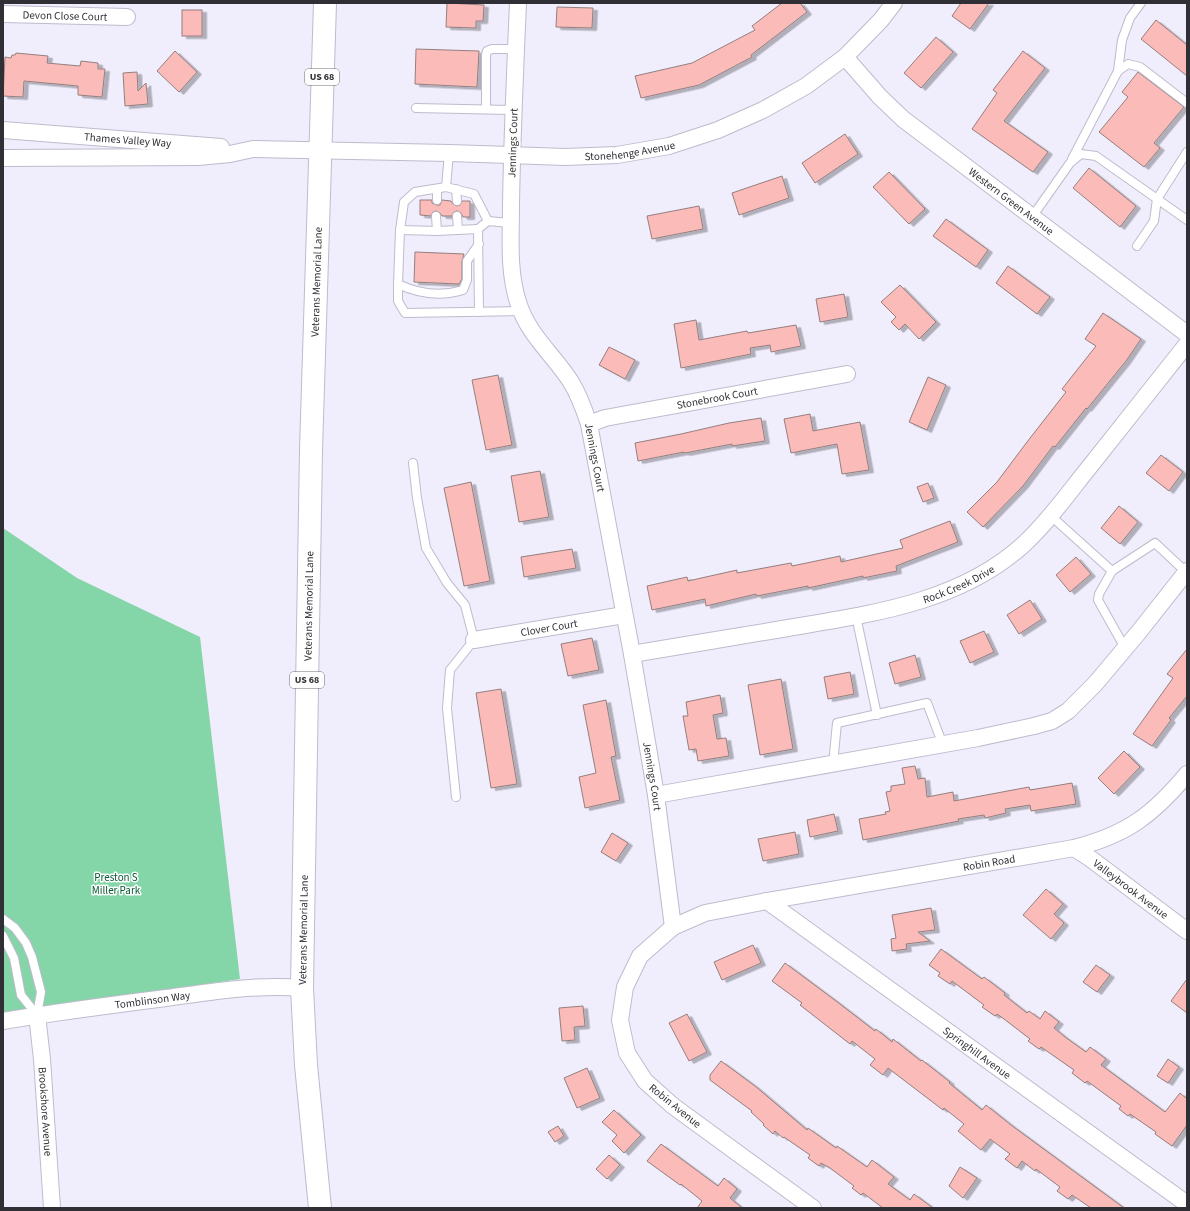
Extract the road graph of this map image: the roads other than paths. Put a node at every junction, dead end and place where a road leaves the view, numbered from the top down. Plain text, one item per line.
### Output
1 (325, 3) edge
2 (518, 3) edge
3 (894, 3) edge
4 (1142, 3) edge
5 (3, 14) edge
6 (127, 17) dead end
7 (516, 49) junction
8 (845, 57) junction
9 (1118, 71) junction
10 (1187, 103) edge
11 (416, 108) dead end
12 (486, 109) junction
13 (514, 110) junction
14 (3, 130) edge
15 (253, 149) junction
16 (320, 150) junction
17 (1187, 152) edge
18 (449, 153) junction
19 (512, 155) junction
20 (3, 158) edge
21 (1070, 163) junction
22 (446, 187) junction
23 (437, 188) junction
24 (456, 188) junction
25 (1157, 199) junction
26 (437, 200) dead end
27 (457, 201) dead end
28 (436, 216) dead end
29 (457, 216) dead end
30 (1032, 217) junction
31 (1187, 220) edge
32 (488, 221) junction
33 (511, 223) junction
34 (478, 229) junction
35 (400, 230) junction
36 (458, 230) junction
37 (437, 231) junction
38 (479, 244) junction
39 (1137, 246) dead end
40 (398, 284) junction
41 (522, 311) junction
42 (478, 312) junction
43 (1187, 334) edge
44 (1187, 344) edge
45 (847, 374) dead end
46 (589, 424) junction
47 (413, 463) dead end
48 (1050, 516) junction
49 (1112, 571) junction
50 (1186, 571) edge
51 (624, 615) junction
52 (856, 616) junction
53 (474, 640) junction
54 (1126, 648) junction
55 (632, 654) junction
56 (877, 715) junction
57 (943, 745) junction
58 (833, 764) junction
59 (1187, 774) edge
60 (656, 795) junction
61 (456, 797) dead end
62 (1074, 848) junction
63 (767, 901) junction
64 (3, 920) edge
65 (673, 927) junction
66 (1187, 931) edge
67 (3, 936) edge
68 (302, 988) junction
69 (37, 1015) junction
70 (3, 1021) edge
71 (1182, 1200) edge
72 (52, 1208) edge
73 (320, 1208) edge
74 (813, 1208) edge

1 - 16 main road, Veterans Memorial Lane / US 68
2 - 7 street, Jennings Court
3 - 8 street, Stonehenge Avenue
4 - 9 lane
5 - 6 street, Devon Close Court
7 - 12 lane
7 - 13 street, Jennings Court
8 - 19 street, Stonehenge Avenue
8 - 30 street, Western Green Avenue
9 - 10 lane
9 - 21 lane
11 - 12 lane
12 - 13 lane
13 - 19 street, Jennings Court
14 - 15 street, Thames Valley Way
15 - 16 street, Thames Valley Way
15 - 20 street, Thames Valley Way
16 - 18 street, Stonehenge Avenue
16 - 68 main road, Veterans Memorial Lane / US 68
17 - 25 lane
18 - 19 street, Stonehenge Avenue
18 - 22 lane
19 - 33 street, Jennings Court
21 - 25 lane
21 - 30 lane
22 - 23 lane
22 - 24 lane
23 - 26 lane
23 - 35 lane
24 - 27 lane
24 - 32 lane
25 - 31 lane
25 - 39 lane
28 - 37 lane
29 - 36 lane
30 - 43 street, Western Green Avenue
32 - 33 lane
32 - 34 lane
33 - 41 street, Jennings Court
34 - 36 lane
34 - 38 lane
35 - 37 lane
35 - 40 lane
36 - 37 lane
38 - 40 lane
38 - 42 lane
40 - 42 lane
41 - 42 lane
41 - 46 street, Jennings Court
44 - 48 street, Rock Creek Drive
45 - 46 street, Stonebrook Court
46 - 51 street, Jennings Court
47 - 53 lane
48 - 49 lane
48 - 52 street, Rock Creek Drive
49 - 50 lane
49 - 54 lane
50 - 54 street
51 - 53 street, Clover Court
51 - 55 street, Jennings Court
52 - 55 street, Rock Creek Drive
52 - 56 lane
53 - 61 lane
54 - 57 street
55 - 60 street, Jennings Court
56 - 57 lane
56 - 58 lane
57 - 58 street
58 - 60 street
59 - 62 street, Robin Road
60 - 65 street, Jennings Court
62 - 63 street, Robin Road
62 - 66 street, Valleybrook Avenue
63 - 65 street, Robin Avenue
63 - 71 street, Springhill Avenue
64 - 69 lane
65 - 74 street, Robin Avenue
67 - 69 lane
68 - 69 street, Tomblinson Way
68 - 73 main road, Veterans Memorial Lane / US 68
69 - 70 street, Tomblinson Way
69 - 72 street, Brookshore Avenue

